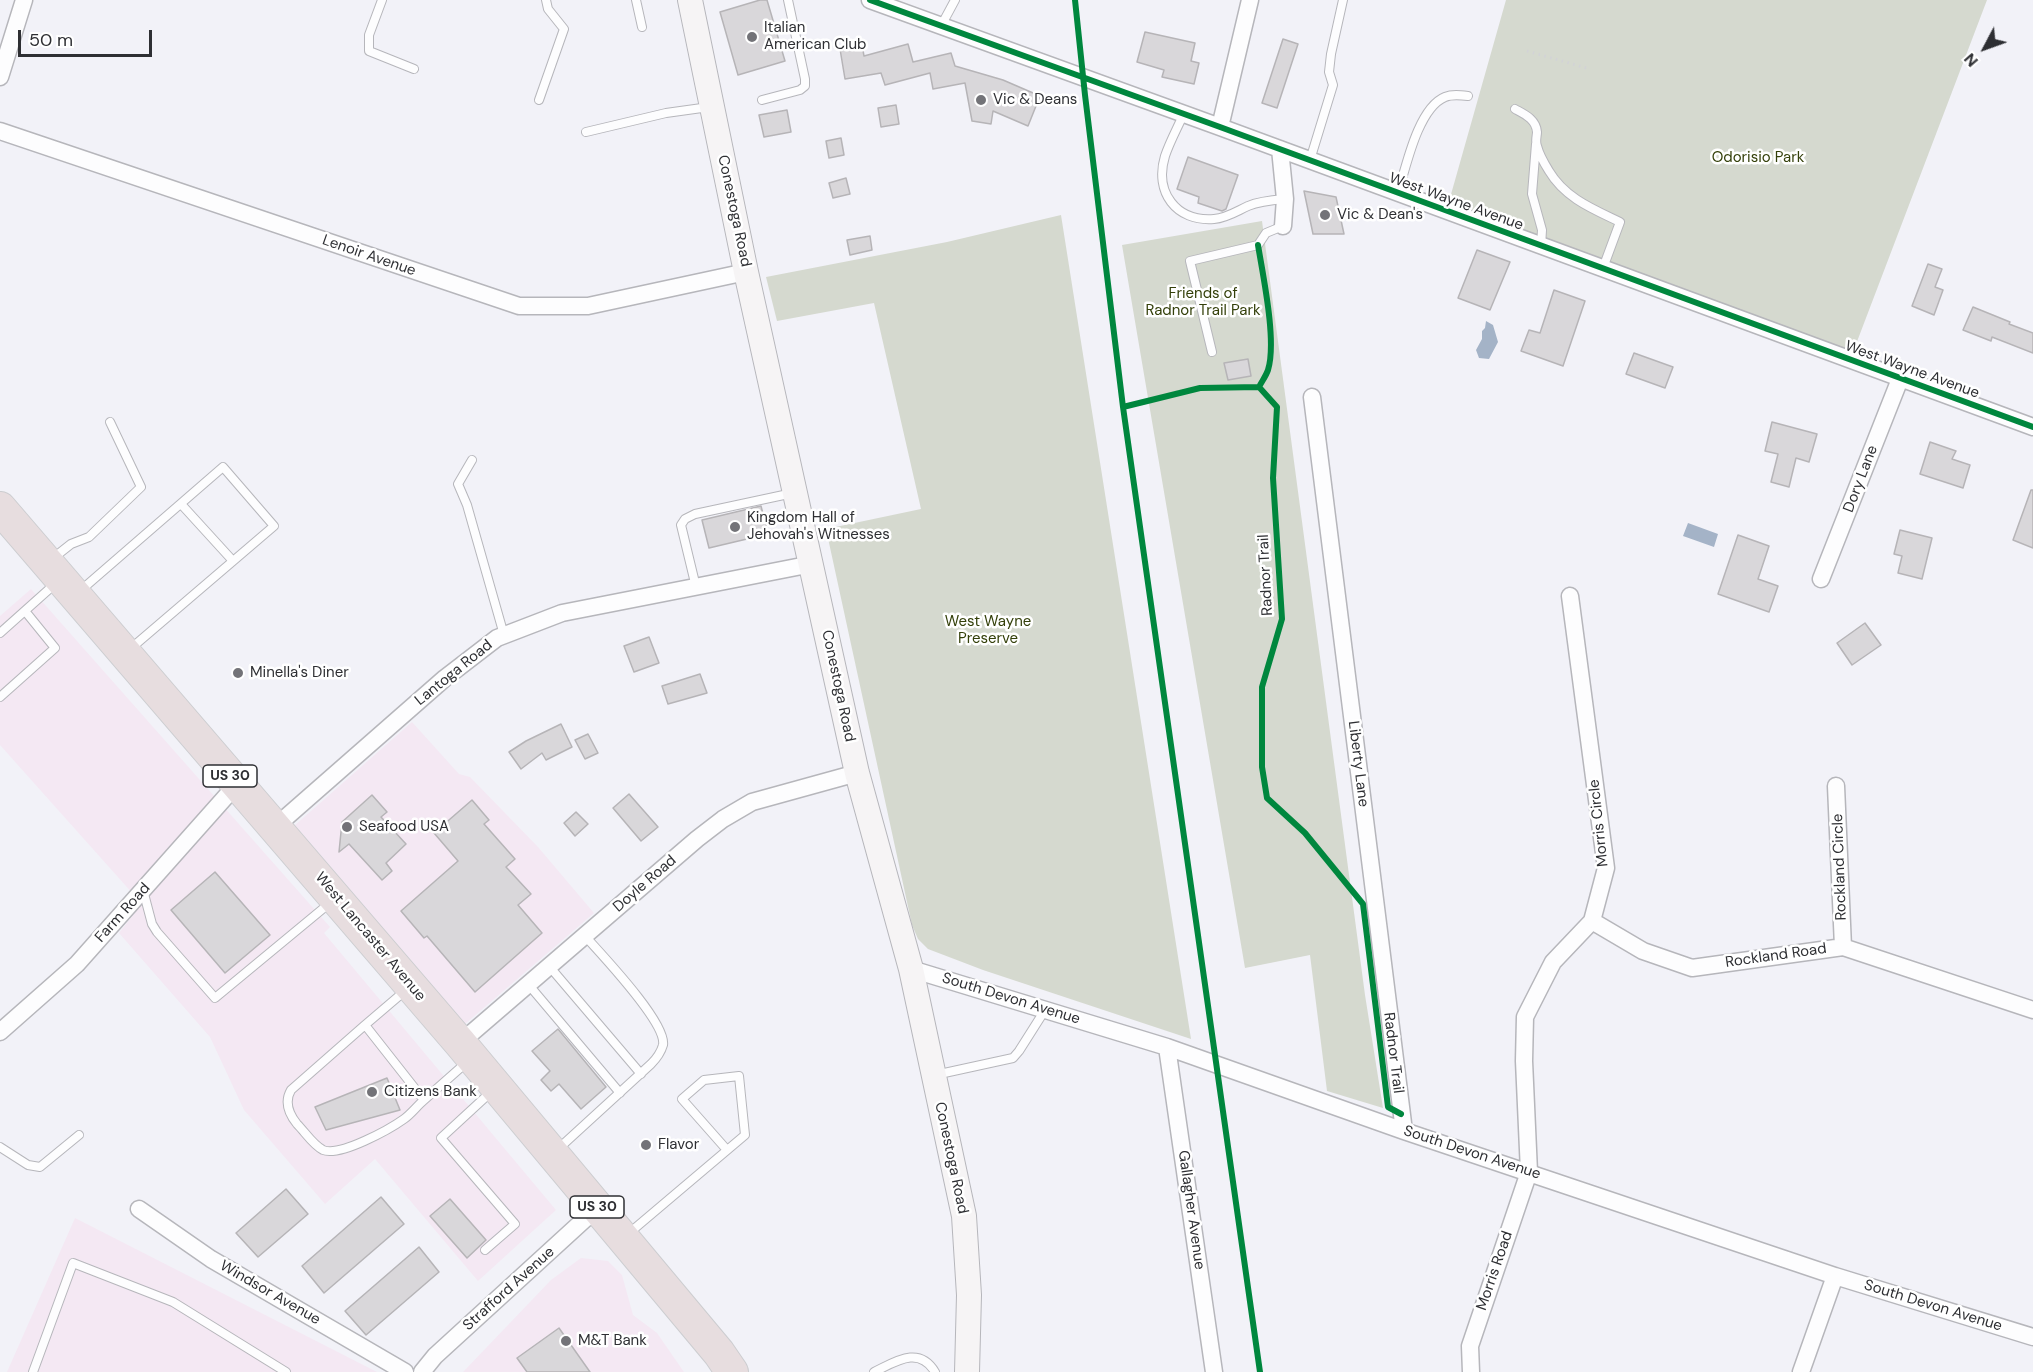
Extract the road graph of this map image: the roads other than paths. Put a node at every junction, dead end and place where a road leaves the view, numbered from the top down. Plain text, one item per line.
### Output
1 (24, 0) edge
2 (382, 0) edge
3 (546, 0) edge
4 (636, 0) edge
5 (690, 0) edge
6 (788, 0) edge
7 (870, 0) edge
8 (955, 0) edge
9 (1250, 0) edge
10 (1343, 0) edge
11 (941, 26) junction
12 (642, 27) dead end
13 (414, 69) dead end
14 (0, 75) edge
15 (1468, 96) dead end
16 (539, 100) dead end
17 (762, 100) dead end
18 (712, 106) junction
19 (1515, 109) dead end
20 (1184, 113) junction
21 (1220, 127) junction
22 (0, 131) edge
23 (586, 132) dead end
24 (1536, 144) junction
25 (1280, 149) junction
26 (1310, 160) junction
27 (1398, 193) junction
28 (1285, 199) junction
29 (1282, 226) joint
30 (1541, 246) junction
31 (1603, 268) junction
32 (746, 272) junction
33 (1212, 352) dead end
34 (1900, 379) junction
35 (1312, 397) dead end
36 (110, 422) dead end
37 (2033, 427) edge
38 (472, 460) dead end
39 (796, 492) junction
40 (181, 504) junction
41 (3, 518) edge
42 (233, 561) junction
43 (812, 564) junction
44 (61, 579) junction
45 (1821, 579) dead end
46 (696, 587) junction
47 (1570, 596) dead end
48 (25, 611) junction
49 (0, 633) edge
50 (504, 635) junction
51 (125, 654) junction
52 (0, 697) edge
53 (857, 773) junction
54 (237, 784) junction
55 (1836, 786) dead end
56 (275, 827) junction
57 (143, 891) junction
58 (336, 898) junction
59 (1592, 921) junction
60 (585, 936) junction
61 (1843, 947) junction
62 (549, 966) junction
63 (911, 969) junction
64 (528, 984) junction
65 (411, 985) junction
66 (1046, 1010) junction
67 (2033, 1011) edge
68 (365, 1025) junction
69 (0, 1032) edge
70 (1167, 1047) junction
71 (466, 1050) junction
72 (641, 1074) junction
73 (934, 1076) junction
74 (497, 1087) junction
75 (620, 1093) junction
76 (424, 1100) junction
77 (1404, 1131) junction
78 (79, 1135) dead end
79 (0, 1147) edge
80 (727, 1150) junction
81 (553, 1154) junction
82 (1529, 1172) junction
83 (597, 1208) junction
84 (139, 1209) dead end
85 (623, 1238) junction
86 (485, 1250) dead end
87 (1835, 1276) junction
88 (2033, 1337) edge
89 (708, 1340) junction
90 (33, 1372) edge
91 (286, 1372) edge
92 (405, 1372) edge
93 (422, 1372) edge
94 (718, 1372) edge
95 (732, 1372) edge
96 (874, 1372) edge
97 (935, 1372) edge
98 (967, 1372) edge
99 (1214, 1372) edge
100 (1471, 1372) edge
101 (1801, 1372) edge

1 - 14 street
2 - 13 lane
3 - 16 lane
4 - 12 lane
5 - 18 main road, Conestoga Road
6 - 17 lane
7 - 11 street, West Wayne Avenue
8 - 11 lane
9 - 21 street
10 - 26 lane
11 - 20 street, West Wayne Avenue
15 - 27 lane
18 - 23 lane
18 - 32 main road, Conestoga Road
19 - 24 lane
20 - 21 street, West Wayne Avenue
20 - 28 lane
21 - 25 street, West Wayne Avenue
22 - 32 street, Lenoir Avenue
24 - 30 lane
24 - 31 lane
25 - 26 street, West Wayne Avenue
25 - 28 street
26 - 27 street, West Wayne Avenue
27 - 30 street, West Wayne Avenue
28 - 29 street
29 - 33 lane
30 - 31 street, West Wayne Avenue
31 - 34 street, West Wayne Avenue
32 - 39 main road, Conestoga Road
34 - 37 street, West Wayne Avenue
34 - 45 street, Dory Lane
35 - 77 street, Liberty Lane
36 - 44 lane
38 - 50 lane
39 - 43 main road, Conestoga Road
39 - 46 lane
40 - 42 lane
40 - 42 lane
40 - 44 lane
41 - 44 highway, West Lancaster Avenue / US 30
42 - 51 lane
43 - 46 street, Lantoga Road
43 - 53 main road, Conestoga Road
44 - 48 lane
44 - 51 highway, West Lancaster Avenue / US 30
46 - 50 street, Lantoga Road
47 - 59 street, Morris Circle
48 - 49 lane
48 - 52 lane
50 - 56 street, Lantoga Road
51 - 54 highway, West Lancaster Avenue / US 30
53 - 60 street, Doyle Road
53 - 63 main road, Conestoga Road
54 - 56 highway, West Lancaster Avenue / US 30
54 - 57 street, Farm Road
55 - 61 street, Rockland Circle
56 - 58 highway, West Lancaster Avenue / US 30
57 - 58 lane
57 - 69 street, Farm Road
58 - 65 highway, West Lancaster Avenue / US 30
59 - 61 street, Rockland Road
59 - 82 street, Morris Circle
60 - 62 street, Doyle Road
60 - 72 lane
61 - 67 street, Rockland Road
62 - 64 street, Doyle Road
62 - 72 lane
63 - 66 street, South Devon Avenue
63 - 73 main road, Conestoga Road
64 - 71 street, Doyle Road
64 - 75 lane
65 - 68 lane
65 - 71 highway, West Lancaster Avenue / US 30
66 - 70 street, South Devon Avenue
66 - 73 lane
68 - 76 lane
68 - 76 lane
70 - 77 street, South Devon Avenue
70 - 99 street, Gallagher Avenue
71 - 74 highway, West Lancaster Avenue / US 30
71 - 76 lane
72 - 75 lane
73 - 98 main road, Conestoga Road
74 - 81 highway, West Lancaster Avenue / US 30
74 - 86 lane
75 - 81 lane
77 - 82 street, South Devon Avenue
78 - 79 lane
80 - 80 lane
80 - 85 lane
81 - 83 highway, West Lancaster Avenue / US 30
82 - 87 street, South Devon Avenue
82 - 100 street, Morris Road
83 - 85 highway, West Lancaster Avenue / US 30
83 - 93 street, Strafford Avenue
84 - 92 street, Windsor Avenue
85 - 89 highway, West Lancaster Avenue / US 30
87 - 88 street, South Devon Avenue
87 - 101 street
89 - 94 lane
89 - 95 highway, West Lancaster Avenue / US 30
90 - 91 lane
96 - 97 lane

